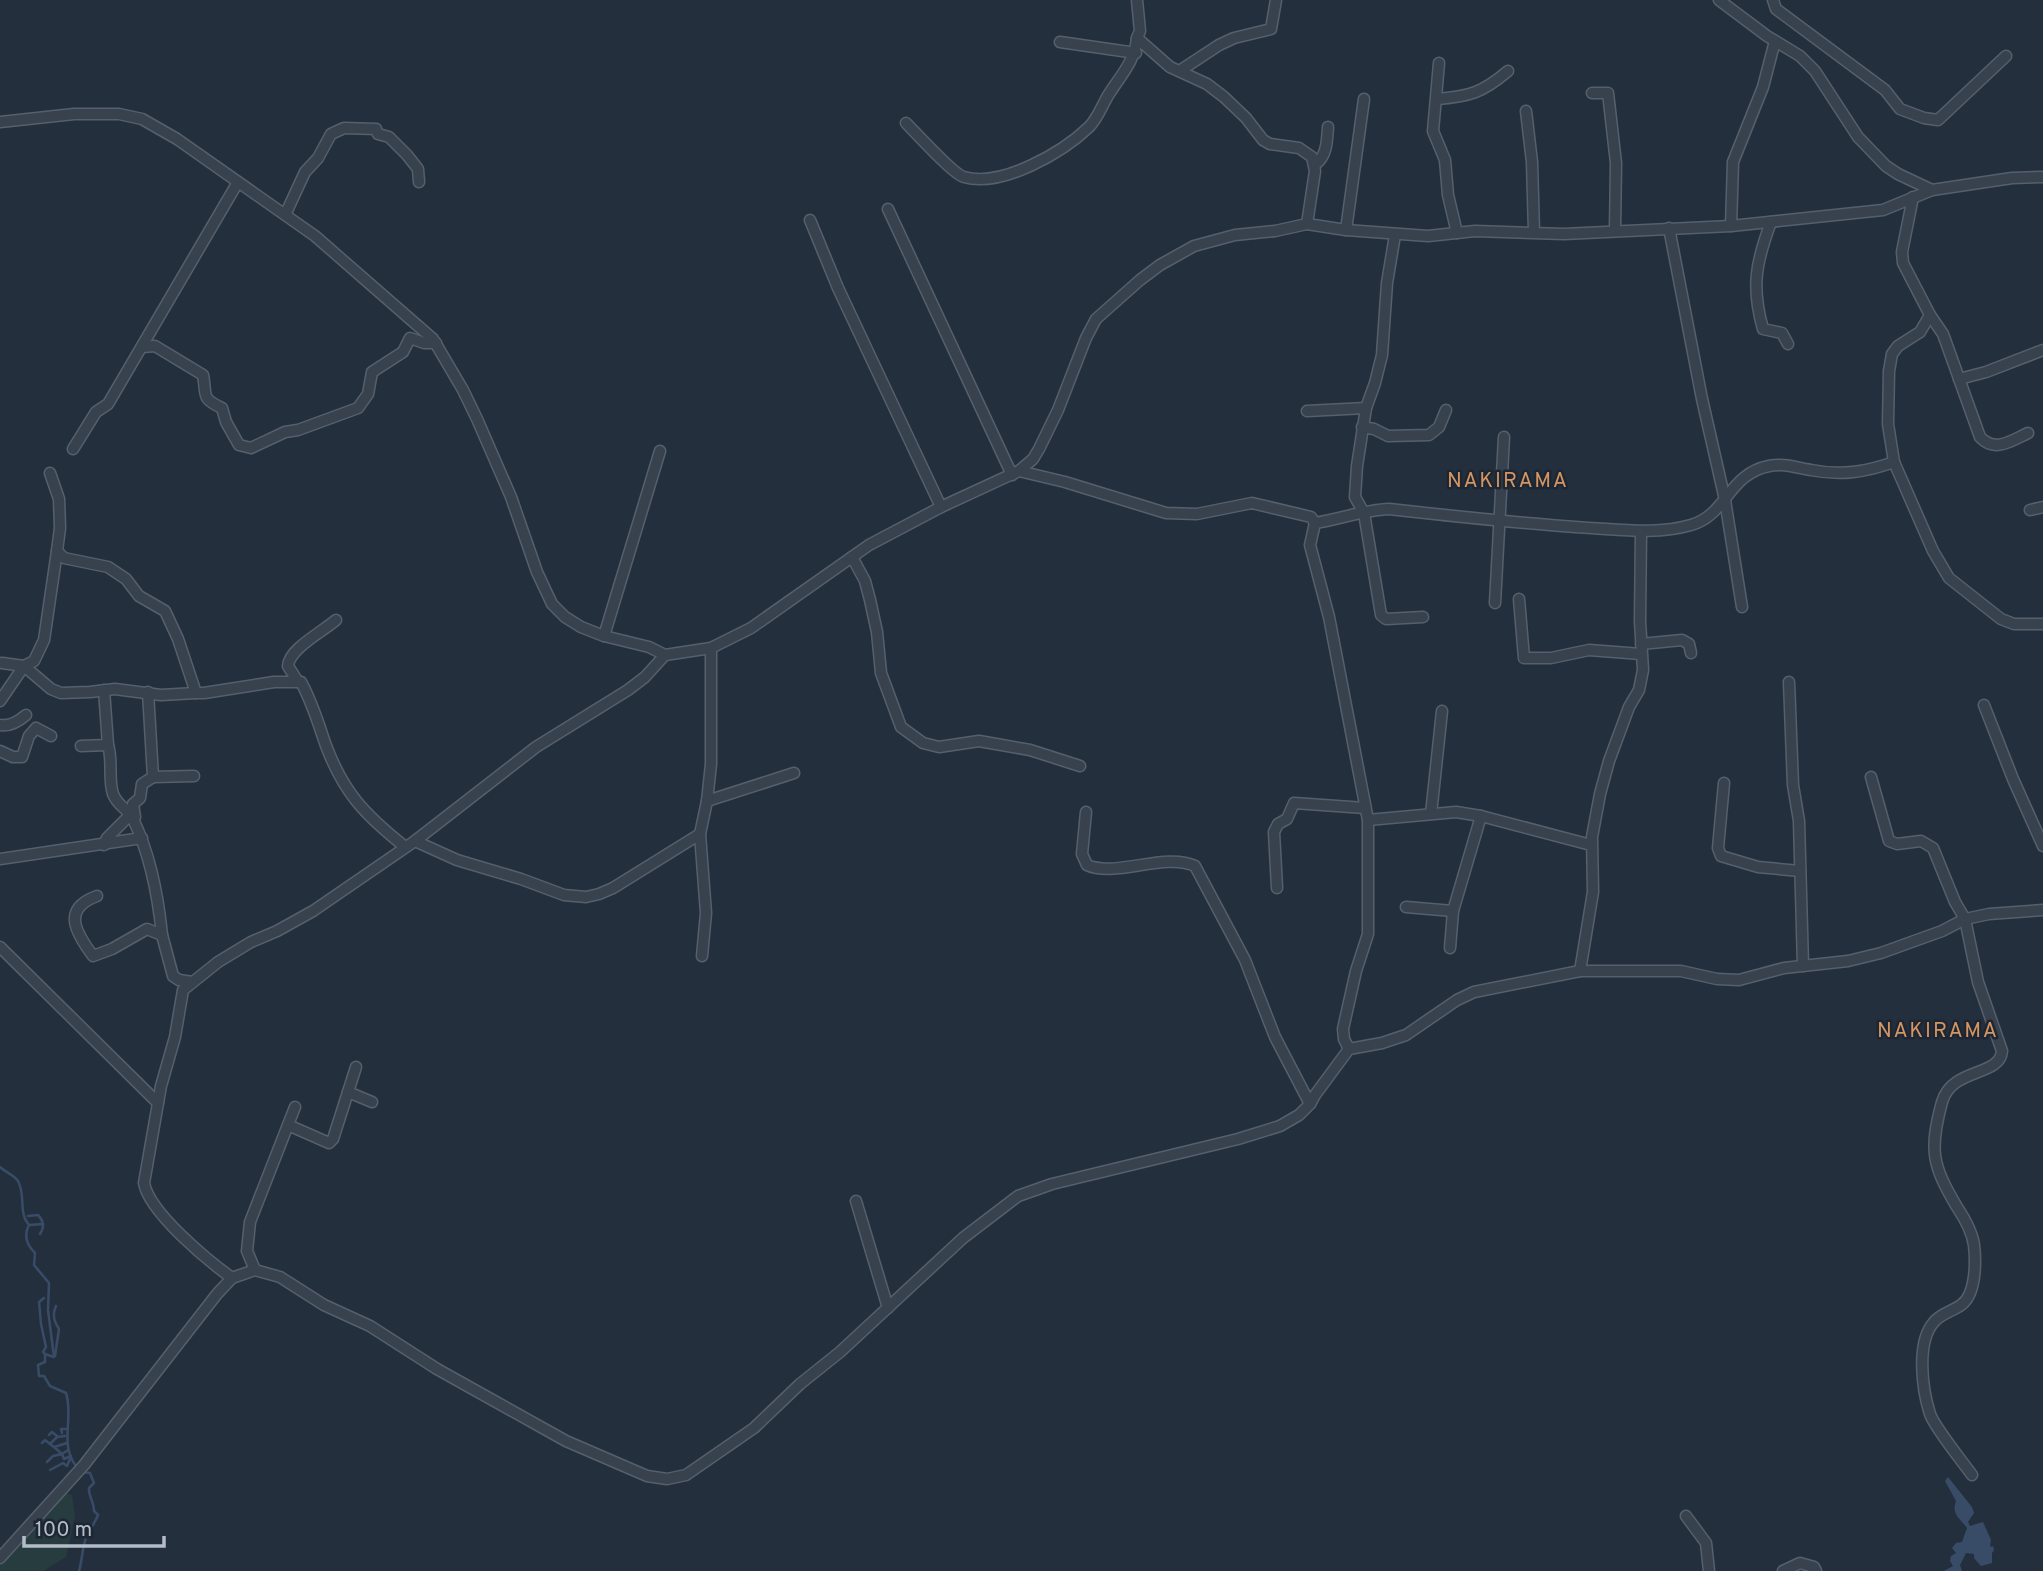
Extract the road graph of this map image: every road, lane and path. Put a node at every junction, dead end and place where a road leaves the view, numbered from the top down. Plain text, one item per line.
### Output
1 (1137, 0) edge
2 (1276, 0) edge
3 (1719, 0) edge
4 (1773, 0) edge
5 (1137, 38) junction
6 (1060, 41) dead end
7 (1775, 41) junction
8 (1136, 53) junction
9 (2006, 56) dead end
10 (1439, 63) dead end
11 (1181, 70) junction
12 (1508, 71) dead end
13 (1592, 93) dead end
14 (1364, 99) dead end
15 (1438, 99) junction
16 (1526, 111) dead end
17 (0, 122) edge
18 (906, 123) dead end
19 (1328, 127) dead end
20 (1316, 164) junction
21 (2043, 177) edge
22 (238, 182) junction
23 (419, 182) dead end
24 (1932, 190) junction
25 (1913, 197) junction
26 (888, 209) dead end
27 (286, 213) junction
28 (810, 220) dead end
29 (1771, 222) junction
30 (1307, 224) junction
31 (1731, 226) junction
32 (1669, 228) junction
33 (1346, 230) junction
34 (1615, 230) junction
35 (1534, 232) junction
36 (1457, 233) junction
37 (1395, 235) junction
38 (1930, 315) junction
39 (419, 326) junction
40 (410, 338) junction
41 (436, 343) junction
42 (1788, 344) dead end
43 (143, 347) junction
44 (2043, 350) edge
45 (1959, 379) junction
46 (1366, 408) junction
47 (1446, 410) dead end
48 (1307, 411) dead end
49 (1362, 427) junction
50 (2028, 433) dead end
51 (1504, 437) dead end
52 (73, 449) dead end
53 (660, 451) dead end
54 (1033, 458) junction
55 (1894, 462) junction
56 (50, 473) dead end
57 (1016, 473) junction
58 (1043, 477) junction
59 (1725, 500) junction
60 (941, 507) junction
61 (2043, 507) edge
62 (2030, 510) dead end
63 (1364, 513) junction
64 (1498, 522) junction
65 (1315, 523) junction
66 (1641, 531) junction
67 (57, 551) junction
68 (852, 557) junction
69 (1519, 599) dead end
70 (1494, 603) dead end
71 (1742, 607) dead end
72 (1423, 617) dead end
73 (336, 620) dead end
74 (2043, 624) edge
75 (604, 636) junction
76 (711, 648) junction
77 (1641, 649) junction
78 (1691, 653) dead end
79 (665, 655) junction
80 (2, 663) dead end
81 (24, 666) junction
82 (298, 682) junction
83 (1789, 682) dead end
84 (104, 690) junction
85 (148, 692) junction
86 (196, 693) junction
87 (0, 701) edge
88 (1984, 705) dead end
89 (1442, 711) dead end
90 (26, 715) dead end
91 (0, 725) edge
92 (51, 736) dead end
93 (108, 745) junction
94 (81, 746) dead end
95 (0, 751) edge
96 (1080, 766) dead end
97 (794, 773) dead end
98 (194, 776) dead end
99 (153, 777) junction
100 (1871, 778) dead end
101 (1724, 783) dead end
102 (707, 801) junction
103 (1365, 808) junction
104 (1086, 812) dead end
105 (1431, 814) junction
106 (132, 816) junction
107 (1481, 816) junction
108 (1368, 820) junction
109 (700, 834) junction
110 (142, 838) junction
111 (415, 841) junction
112 (104, 845) junction
113 (1591, 845) junction
114 (404, 846) junction
115 (2043, 846) edge
116 (0, 859) edge
117 (1800, 871) junction
118 (1277, 888) dead end
119 (97, 896) dead end
120 (1406, 907) dead end
121 (2043, 910) edge
122 (1453, 911) junction
123 (1965, 919) junction
124 (162, 935) junction
125 (0, 947) edge
126 (1450, 948) dead end
127 (702, 956) dead end
128 (1803, 966) junction
129 (1580, 971) junction
130 (192, 982) junction
131 (1349, 1049) junction
132 (356, 1067) dead end
133 (348, 1092) junction
134 (158, 1102) junction
135 (372, 1102) dead end
136 (1310, 1104) junction
137 (295, 1107) dead end
138 (288, 1125) junction
139 (856, 1200) dead end
140 (255, 1270) junction
141 (232, 1278) junction
142 (888, 1308) junction
143 (1972, 1475) dead end
144 (1686, 1516) dead end
145 (0, 1558) edge
146 (1709, 1571) edge
147 (1783, 1571) edge
148 (1816, 1571) edge

1 - 5 street
2 - 11 street
3 - 7 street
4 - 9 street
5 - 8 street
5 - 11 street
6 - 8 street
7 - 24 street
7 - 31 street
8 - 18 street
10 - 15 street
11 - 20 street
12 - 15 street
13 - 34 street
14 - 33 street
15 - 36 street
16 - 35 street
17 - 22 street
19 - 20 street
20 - 30 street
21 - 24 street
22 - 27 street
22 - 43 street
23 - 27 street
24 - 25 street
25 - 29 street
25 - 38 street
26 - 57 street
27 - 39 street
28 - 60 street
29 - 31 street
29 - 42 street
30 - 33 street
30 - 54 street
31 - 32 street
32 - 34 street
32 - 59 street
33 - 37 street
34 - 35 street
35 - 36 street
36 - 37 street
37 - 46 street
38 - 45 street
38 - 55 street
39 - 40 street
39 - 41 street
40 - 41 street
40 - 43 street
41 - 75 street
43 - 52 street
44 - 45 street
45 - 50 street
46 - 48 street
46 - 49 street
47 - 49 street
49 - 63 street
51 - 64 street
53 - 75 street
54 - 57 street
54 - 58 street
55 - 59 street
55 - 74 street
56 - 67 street
57 - 58 street
57 - 60 street
58 - 65 street
59 - 66 street
59 - 71 street
60 - 68 street
61 - 62 street
63 - 64 street
63 - 65 street
63 - 72 street
64 - 66 street
64 - 70 street
65 - 103 street
66 - 77 street
67 - 81 street
67 - 86 street
68 - 76 street
68 - 96 street
69 - 77 street
73 - 82 street
75 - 79 street
76 - 79 street
76 - 102 street
77 - 78 street
77 - 113 street
79 - 111 street
80 - 81 street
81 - 84 street
81 - 87 street
82 - 86 street
82 - 114 street
83 - 117 street
84 - 85 street
84 - 93 street
85 - 86 street
85 - 99 street
88 - 115 street
89 - 105 street
90 - 91 street
92 - 95 street
93 - 94 street
93 - 106 street
97 - 102 street
98 - 99 street
99 - 106 street
100 - 123 street
101 - 117 street
102 - 109 street
103 - 108 street
103 - 118 street
104 - 136 street
105 - 107 street
105 - 108 street
106 - 110 street
106 - 112 street
107 - 113 street
107 - 122 street
108 - 131 street
109 - 111 street
109 - 127 street
110 - 112 street
110 - 124 street
111 - 114 street
112 - 116 street
113 - 129 street
114 - 130 street
117 - 128 street
119 - 124 street
120 - 122 street
121 - 123 street
122 - 126 street
123 - 128 street
123 - 143 street
124 - 130 street
125 - 134 street
128 - 129 street
129 - 131 street
130 - 134 street
131 - 136 street
132 - 133 street
133 - 135 street
133 - 138 street
134 - 141 street
136 - 142 street
137 - 138 street
138 - 140 street
139 - 142 street
140 - 141 street
140 - 142 street
141 - 145 street
144 - 146 street
147 - 148 street

